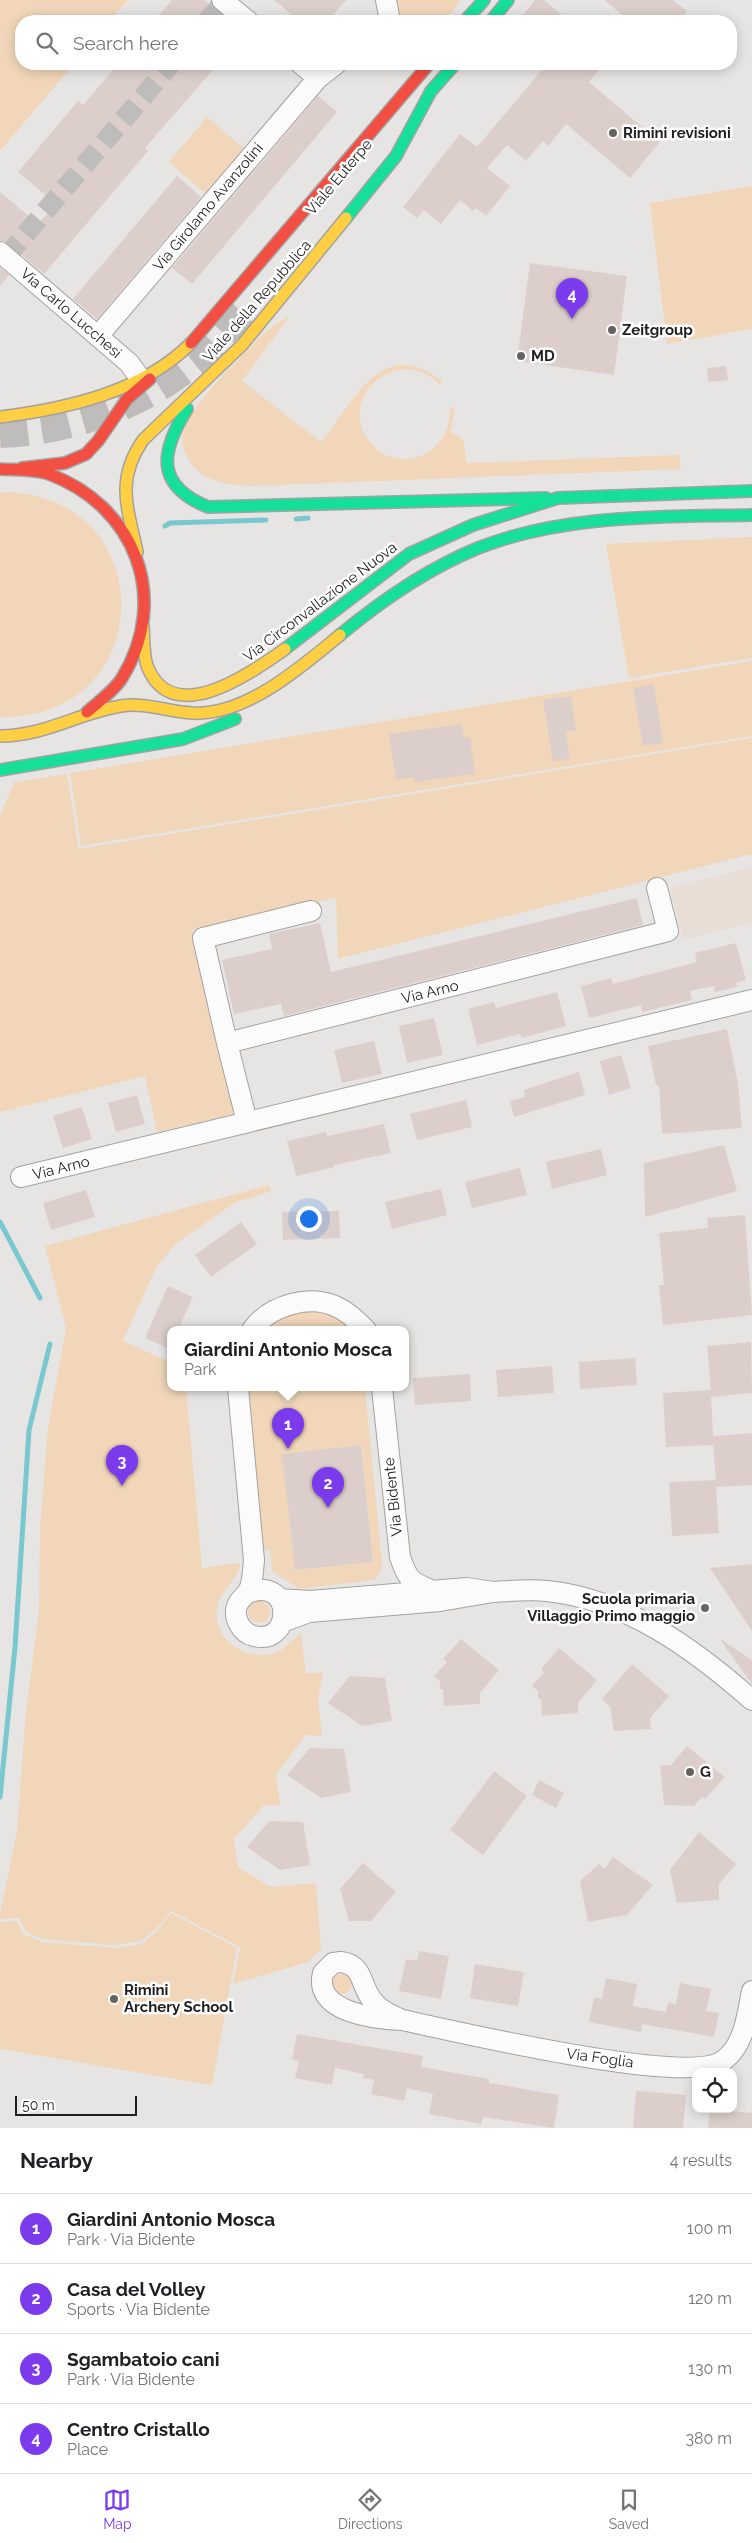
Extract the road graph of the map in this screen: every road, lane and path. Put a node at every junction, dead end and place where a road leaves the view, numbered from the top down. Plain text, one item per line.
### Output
1 (222, 0) edge
2 (386, 0) edge
3 (484, 0) edge
4 (508, 0) edge
5 (241, 15) edge
6 (389, 15) edge
7 (470, 15) edge
8 (496, 15) edge
9 (308, 70) edge
10 (328, 70) edge
11 (424, 70) edge
12 (450, 70) edge
13 (318, 78) junction
14 (431, 91) junction
15 (391, 138) dead end
16 (0, 252) edge
17 (98, 336) junction
18 (178, 356) junction
19 (140, 378) junction
20 (201, 386) junction
21 (0, 417) edge
22 (0, 469) edge
23 (16, 469) junction
24 (752, 491) edge
25 (558, 498) junction
26 (752, 515) edge
27 (140, 565) junction
28 (143, 626) junction
29 (302, 665) junction
30 (69, 723) junction
31 (1, 736) edge
32 (0, 770) edge
33 (657, 888) dead end
34 (311, 912) dead end
35 (752, 1005) edge
36 (227, 1043) junction
37 (247, 1122) junction
38 (21, 1177) dead end
39 (256, 1326) edge
40 (362, 1326) edge
41 (238, 1391) edge
42 (382, 1391) edge
43 (431, 1590) junction
44 (248, 1592) junction
45 (493, 1592) junction
46 (279, 1598) junction
47 (282, 1622) junction
48 (752, 1700) edge
49 (752, 1991) edge
50 (402, 2020) dead end

1 - 5 street
2 - 6 street
3 - 7 main road
4 - 8 main road
9 - 13 street
10 - 13 street, Via Girolamo Avanzolini
11 - 18 main road, Viale della Repubblica
12 - 14 main road, Viale della Repubblica
13 - 17 street, Via Girolamo Avanzolini
14 - 15 main road, Viale Euterpe
14 - 20 main road, Viale della Repubblica
16 - 17 street, Via Carlo Lucchesi
17 - 19 street, Via Carlo Lucchesi
18 - 19 main road
18 - 23 main road, Viale della Repubblica
19 - 21 main road
20 - 25 main road, Via Circonvallazione Nuova
20 - 27 main road, Viale della Repubblica
22 - 23 main road, Via Circonvallazione Nuova
23 - 27 main road, Via Circonvallazione Nuova
24 - 25 main road, Via Circonvallazione Nuova
25 - 28 main road, Via Circonvallazione Nuova
26 - 29 main road, Via Circonvallazione Nuova
27 - 28 main road, Via Circonvallazione Nuova
28 - 30 main road, Via Circonvallazione Nuova
29 - 30 main road, Via Circonvallazione Nuova
29 - 32 main road
30 - 31 main road, Via Circonvallazione Nuova
33 - 36 street, Via Arno
34 - 36 street
35 - 37 street, Via Arno
36 - 37 street
37 - 38 street, Via Arno
39 - 40 street
41 - 44 street
42 - 43 street, Via Bidente
43 - 45 street
43 - 46 street
44 - 46 street
44 - 47 street
45 - 47 street
45 - 48 street
46 - 47 street
49 - 50 street, Via Foglia

